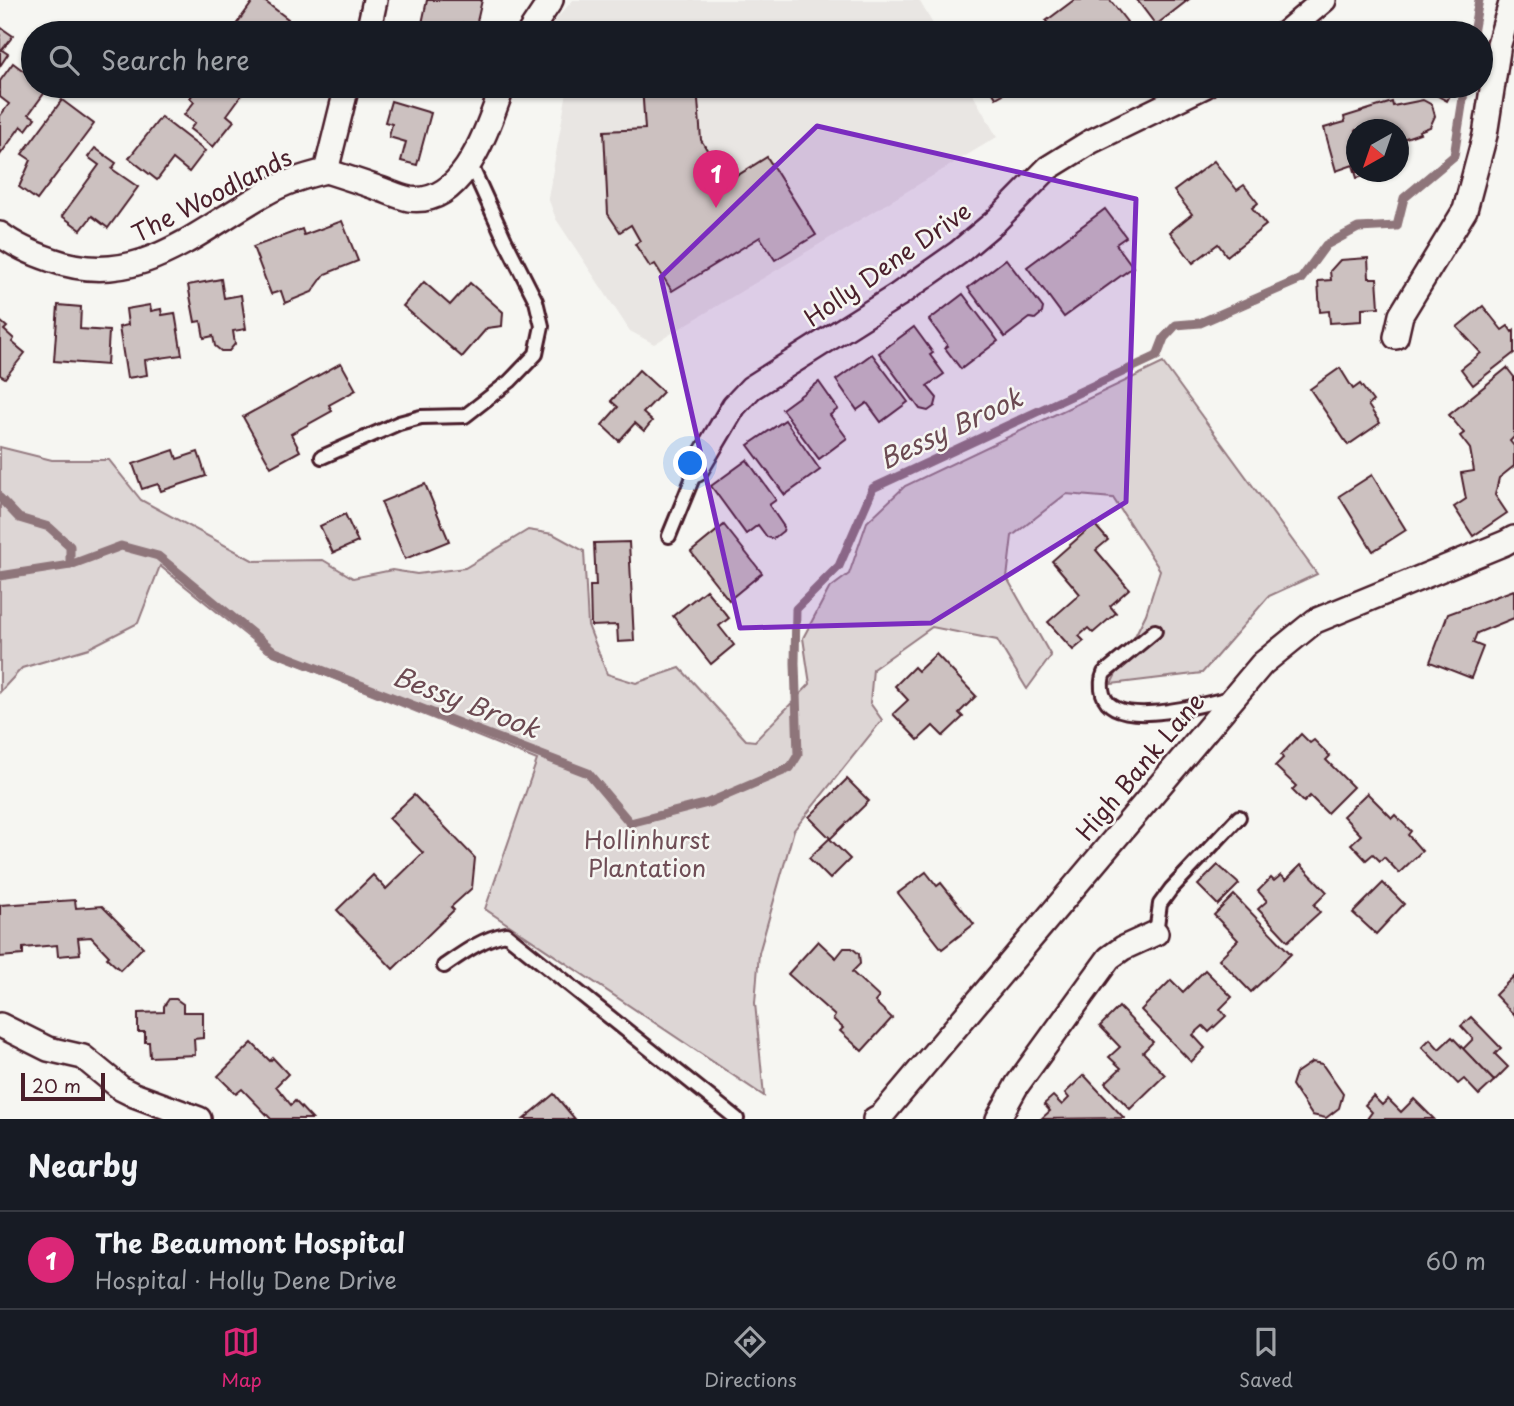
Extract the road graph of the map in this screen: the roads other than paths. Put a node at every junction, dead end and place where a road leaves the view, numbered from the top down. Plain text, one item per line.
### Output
1 (375, 0) edge
2 (551, 0) edge
3 (1324, 0) edge
4 (1512, 0) edge
5 (371, 21) edge
6 (537, 21) edge
7 (1299, 21) edge
8 (1493, 83) edge
9 (344, 98) edge
10 (498, 98) edge
11 (1180, 98) edge
12 (1491, 98) edge
13 (470, 163) junction
14 (326, 171) junction
15 (0, 234) edge
16 (1395, 343) dead end
17 (322, 457) dead end
18 (696, 470) joint
19 (669, 536) dead end
20 (1514, 538) edge
21 (1155, 631) dead end
22 (1234, 697) junction
23 (1239, 817) dead end
24 (1156, 933) joint
25 (444, 966) dead end
26 (0, 1025) edge
27 (882, 1118) edge
28 (199, 1119) edge
29 (737, 1119) edge
30 (998, 1119) edge

1 - 5 street
2 - 6 street
3 - 7 street
4 - 8 street
9 - 14 street, The Woodlands
10 - 13 street
11 - 18 street, Holly Dene Drive
12 - 16 street
13 - 14 street
13 - 17 lane
14 - 15 street, The Woodlands
18 - 19 lane
20 - 22 street, High Bank Lane
21 - 22 lane
22 - 27 street, High Bank Lane
23 - 24 lane
24 - 30 street
25 - 29 lane
26 - 28 street

